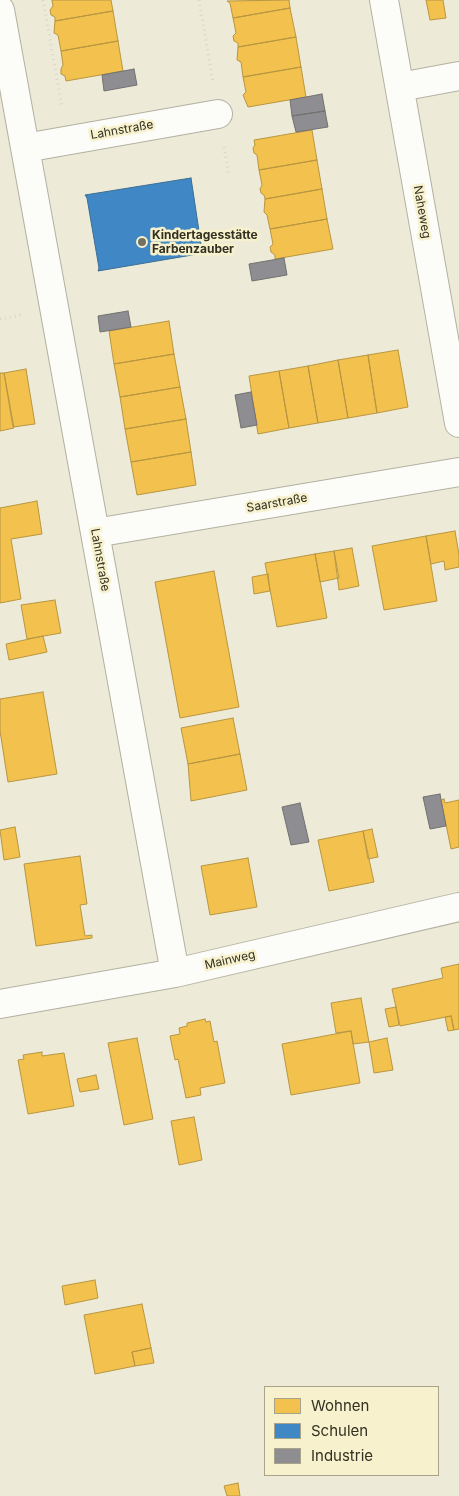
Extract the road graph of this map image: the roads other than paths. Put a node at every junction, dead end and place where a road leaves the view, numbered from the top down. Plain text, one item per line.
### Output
1 (384, 0) edge
2 (0, 10) edge
3 (459, 76) edge
4 (400, 87) junction
5 (218, 114) dead end
6 (25, 148) junction
7 (459, 423) edge
8 (459, 472) edge
9 (95, 533) junction
10 (459, 907) edge
11 (175, 973) junction
12 (0, 1004) edge

1 - 4 street, Naheweg
2 - 6 street, Lahnstraße
3 - 4 street
4 - 7 street, Naheweg
5 - 6 street, Lahnstraße
6 - 9 street, Lahnstraße
8 - 9 street, Saarstraße
9 - 11 street, Lahnstraße
10 - 11 street, Mainweg
11 - 12 street, Mainweg

